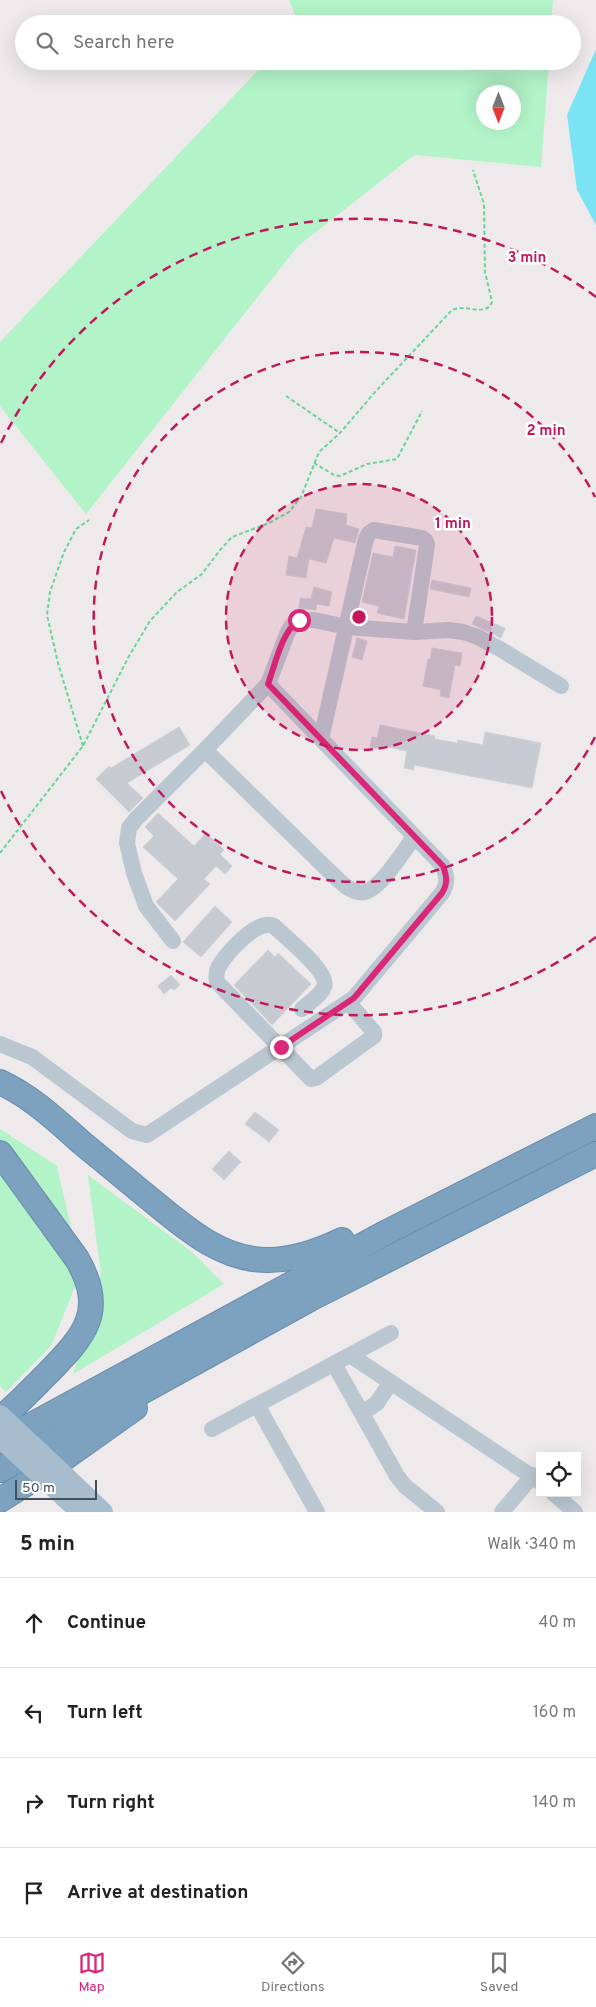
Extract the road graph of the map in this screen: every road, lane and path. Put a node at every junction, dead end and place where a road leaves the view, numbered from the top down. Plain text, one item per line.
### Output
1 (473, 170) dead end
2 (286, 396) dead end
3 (422, 410) dead end
4 (340, 433) junction
5 (314, 463) junction
6 (89, 520) dead end
7 (347, 627) junction
8 (414, 632) junction
9 (268, 684) junction
10 (561, 686) dead end
11 (321, 739) junction
12 (83, 746) junction
13 (205, 750) junction
14 (414, 836) junction
15 (0, 853) edge
16 (173, 941) dead end
17 (348, 1002) junction
18 (302, 1010) dead end
19 (0, 1044) edge
20 (281, 1047) junction
21 (0, 1082) edge
22 (596, 1126) edge
23 (0, 1152) edge
24 (596, 1154) edge
25 (479, 1186) junction
26 (391, 1333) dead end
27 (350, 1355) junction
28 (195, 1361) junction
29 (334, 1364) junction
30 (391, 1382) junction
31 (257, 1405) junction
32 (362, 1412) junction
33 (0, 1415) edge
34 (0, 1419) edge
35 (212, 1429) dead end
36 (0, 1440) edge
37 (0, 1470) edge
38 (55, 1478) junction
39 (536, 1478) edge
40 (557, 1497) edge
41 (0, 1500) edge
42 (80, 1512) edge
43 (103, 1512) edge
44 (317, 1512) edge
45 (437, 1512) edge
46 (502, 1512) edge
47 (574, 1512) edge

1 - 4 path
2 - 4 path
3 - 5 path
4 - 5 path
5 - 12 path
6 - 12 path
7 - 8 street
7 - 8 street
7 - 9 street
7 - 11 street
8 - 10 street
9 - 11 street
9 - 13 street
11 - 14 street
12 - 15 path
13 - 14 street
13 - 16 street
14 - 17 street
17 - 20 street
17 - 20 street
18 - 20 street
19 - 20 street
21 - 25 highway
22 - 25 highway
23 - 34 highway
24 - 28 highway
25 - 36 highway
26 - 27 street
27 - 29 street
27 - 30 street
28 - 37 highway
28 - 41 highway
29 - 31 street
29 - 32 street
30 - 32 street
30 - 39 street
31 - 35 street
31 - 44 street
32 - 45 street
33 - 38 main road, bridge
36 - 38 main road, bridge
38 - 42 main road
38 - 43 main road
39 - 46 street
40 - 47 street

